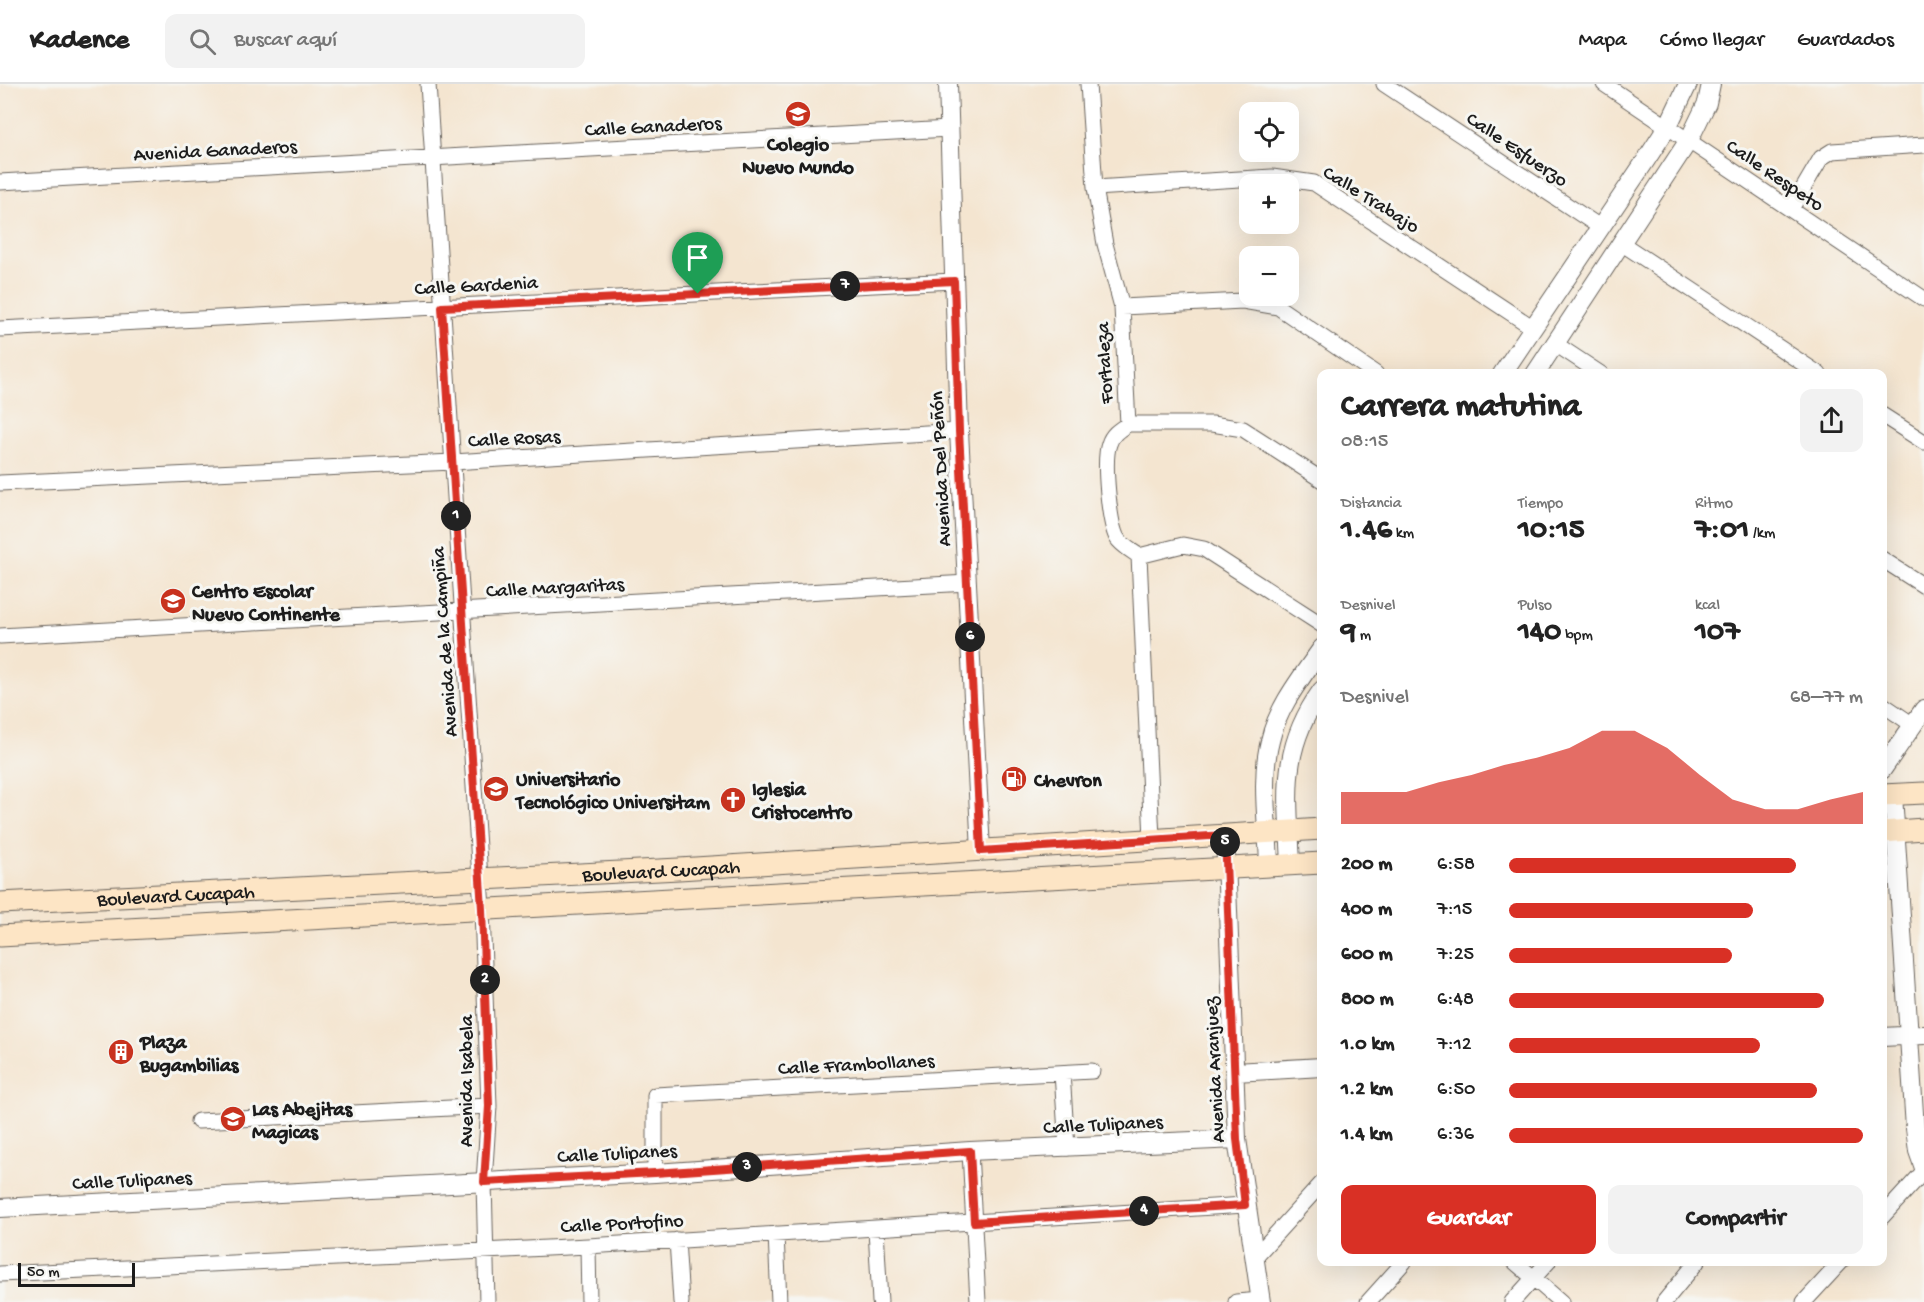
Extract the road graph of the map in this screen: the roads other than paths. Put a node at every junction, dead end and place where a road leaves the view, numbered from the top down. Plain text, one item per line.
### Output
1 (428, 84) edge
2 (948, 84) edge
3 (1088, 84) edge
4 (1384, 84) edge
5 (1604, 84) edge
6 (1688, 84) edge
7 (1711, 84) edge
8 (1668, 126) junction
9 (949, 129) junction
10 (1689, 140) junction
11 (1924, 145) edge
12 (432, 158) junction
13 (0, 182) edge
14 (1095, 189) junction
15 (1791, 209) junction
16 (1599, 227) junction
17 (1621, 243) junction
18 (954, 281) junction
19 (1924, 299) edge
20 (442, 307) junction
21 (1122, 307) junction
22 (1532, 327) junction
23 (0, 329) edge
24 (1554, 343) junction
25 (1369, 369) edge
26 (1505, 369) edge
27 (1538, 369) edge
28 (1593, 369) edge
29 (1811, 369) edge
30 (1887, 418) edge
31 (1128, 424) junction
32 (959, 431) junction
33 (1924, 442) edge
34 (453, 462) junction
35 (1317, 477) edge
36 (0, 483) edge
37 (1139, 556) junction
38 (1887, 562) edge
39 (968, 583) junction
40 (1924, 586) edge
41 (461, 612) junction
42 (1317, 622) edge
43 (0, 636) edge
44 (1317, 655) edge
45 (1317, 697) edge
46 (1887, 707) edge
47 (1924, 709) edge
48 (1913, 725) junction
49 (1887, 763) edge
50 (1924, 793) edge
51 (1888, 795) edge
52 (1317, 829) edge
53 (1924, 829) edge
54 (1289, 831) junction
55 (1889, 831) edge
56 (1268, 832) junction
57 (1225, 835) junction
58 (1152, 839) junction
59 (981, 851) junction
60 (1317, 863) edge
61 (1291, 864) junction
62 (1269, 865) junction
63 (1226, 869) junction
64 (480, 879) junction
65 (0, 903) edge
66 (482, 909) junction
67 (0, 936) edge
68 (1916, 1036) edge
69 (1887, 1037) edge
70 (1317, 1067) edge
71 (1092, 1071) dead end
72 (1235, 1072) junction
73 (1062, 1073) junction
74 (489, 1106) junction
75 (198, 1121) dead end
76 (1237, 1139) junction
77 (1067, 1148) junction
78 (970, 1151) junction
79 (1924, 1170) edge
80 (655, 1173) junction
81 (484, 1182) junction
82 (1317, 1189) edge
83 (1245, 1205) junction
84 (0, 1208) edge
85 (1887, 1211) edge
86 (974, 1222) junction
87 (876, 1229) junction
88 (776, 1234) junction
89 (676, 1240) junction
90 (588, 1246) junction
91 (484, 1251) junction
92 (1254, 1258) junction
93 (1400, 1266) edge
94 (1520, 1266) edge
95 (1544, 1266) edge
96 (1694, 1266) edge
97 (1837, 1266) edge
98 (0, 1274) edge
99 (1533, 1278) junction
100 (1261, 1301) edge
101 (487, 1302) edge
102 (589, 1302) edge
103 (681, 1302) edge
104 (779, 1302) edge
105 (880, 1302) edge
106 (978, 1302) edge
107 (1236, 1302) edge
108 (1368, 1302) edge
109 (1512, 1302) edge
110 (1561, 1302) edge
111 (1664, 1302) edge
112 (1804, 1302) edge

1 - 12 street, Avenida de la Campiña
2 - 9 street, Avenida Del Peñón
3 - 14 street, Fortaleza
4 - 16 street, Calle Esfuerzo
5 - 8 street, Calle Respeto
6 - 8 street
7 - 10 street
8 - 10 street, Calle Respeto
8 - 16 street
9 - 12 street, Calle Ganaderos
9 - 18 street, Avenida Del Peñón
10 - 15 street, Calle Respeto
10 - 17 street
11 - 15 street
12 - 13 street, Avenida Ganaderos
12 - 20 street, Avenida de la Campiña
14 - 21 street, Fortaleza
14 - 22 street, Calle Trabajo
15 - 19 street, Calle Respeto
16 - 22 street
17 - 24 street
17 - 29 street
18 - 20 street, Calle Gardenia
18 - 32 street, Avenida Del Peñón
20 - 23 street, Calle Gardenia
20 - 34 street, Avenida de la Campiña
21 - 25 street
21 - 31 street, Fortaleza
22 - 26 street
24 - 27 street
24 - 28 street
30 - 33 street
31 - 35 street
31 - 37 street, Fortaleza
32 - 34 street, Calle Rosas
32 - 39 street, Avenida Del Peñón
34 - 36 street, Calle Rosas
34 - 41 street, Avenida de la Campiña
37 - 42 street
37 - 58 street
38 - 40 street
39 - 41 street, Calle Margaritas
39 - 59 street, Avenida Del Peñón
41 - 43 street, Calle Margaritas
41 - 64 street, Avenida de la Campiña
44 - 56 street
45 - 54 street
46 - 48 street
47 - 48 street
48 - 49 street
50 - 51 main road
51 - 55 street
52 - 54 main road, Boulevard Cucapah
53 - 55 main road
54 - 56 main road, Boulevard Cucapah
54 - 61 street
55 - 68 street
56 - 57 main road, Boulevard Cucapah
56 - 62 street
57 - 58 main road, Boulevard Cucapah
57 - 63 street, Avenida Aranjuez
58 - 59 main road, Boulevard Cucapah
59 - 64 main road, Boulevard Cucapah
60 - 61 main road, Boulevard Cucapah
61 - 62 main road, Boulevard Cucapah
62 - 63 main road, Boulevard Cucapah
63 - 66 main road, Boulevard Cucapah
63 - 72 street, Avenida Aranjuez
64 - 65 main road, Boulevard Cucapah
64 - 66 street, Avenida de la Campiña
66 - 67 main road, Boulevard Cucapah
66 - 74 street, Avenida Isabela
68 - 69 street
68 - 79 street
70 - 72 street
71 - 73 street
72 - 76 street, Avenida Aranjuez
73 - 77 street
73 - 80 street, Calle Frambollanes
74 - 75 street
74 - 81 street, Avenida Isabela
76 - 77 street, Calle Tulipanes
76 - 83 street, Avenida Aranjuez
77 - 78 street, Calle Tulipanes
78 - 80 street, Calle Tulipanes
78 - 86 street
79 - 85 street
80 - 81 street, Calle Tulipanes
81 - 84 street, Calle Tulipanes
81 - 91 street, Avenida Isabela
82 - 92 street
83 - 86 street, Calle Portofino
83 - 92 street, Avenida Aranjuez
86 - 87 street, Calle Portofino
86 - 106 street
87 - 88 street, Calle Portofino
87 - 105 street
88 - 89 street, Calle Portofino
88 - 104 street
89 - 90 street, Calle Portofino
89 - 103 street
90 - 91 street, Calle Portofino
90 - 102 street
91 - 98 street, Calle Portofino
91 - 101 street, Avenida Isabela
92 - 100 street, Avenida Aranjuez
93 - 108 street
94 - 99 street
95 - 99 street
96 - 111 street
97 - 112 street
99 - 109 street
99 - 110 street
100 - 107 street

